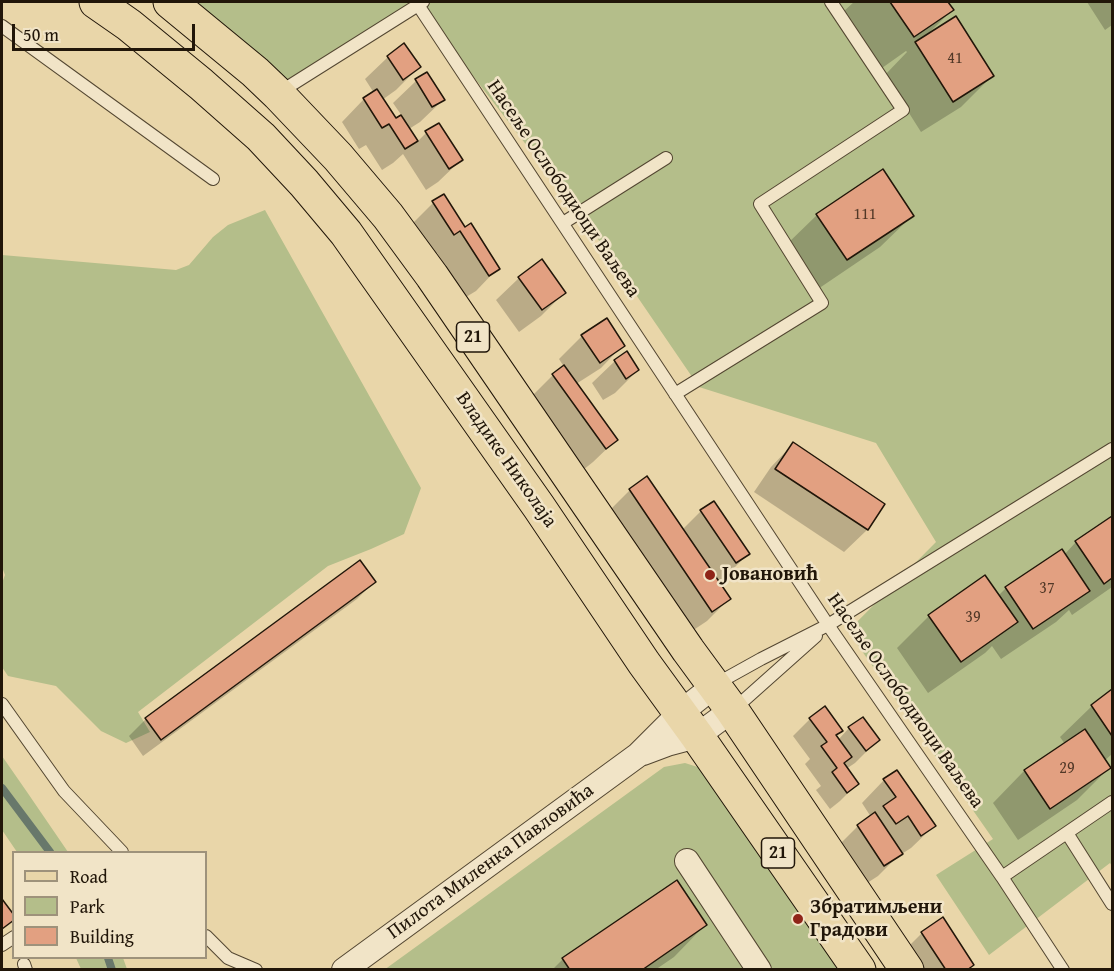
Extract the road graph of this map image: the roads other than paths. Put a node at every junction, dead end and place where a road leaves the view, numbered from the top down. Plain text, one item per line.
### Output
1 (96, 2) edge
2 (170, 2) edge
3 (831, 2) edge
4 (419, 3) edge
5 (2, 26) edge
6 (278, 94) junction
7 (666, 158) dead end
8 (213, 179) dead end
9 (563, 223) junction
10 (675, 394) junction
11 (1113, 449) edge
12 (828, 625) junction
13 (723, 698) junction
14 (2, 704) edge
15 (688, 724) junction
16 (1113, 802) edge
17 (1067, 833) junction
18 (121, 851) edge
19 (687, 861) dead end
20 (1002, 877) junction
21 (1113, 904) edge
22 (207, 937) edge
23 (229, 964) edge
24 (256, 969) edge
25 (344, 969) edge
26 (759, 969) edge
27 (859, 969) edge
28 (907, 969) edge
29 (1063, 969) edge

1 - 15 main road, Владике Николаја / 21
2 - 6 main road, 21
3 - 10 lane
4 - 6 lane, Насеље Ослободиоци Ваљева
4 - 9 lane, Насеље Ослободиоци Ваљева
5 - 8 lane
6 - 13 main road, 21
7 - 9 lane
9 - 10 lane, Насеље Ослободиоци Ваљева
10 - 12 lane, Насеље Ослободиоци Ваљева
11 - 12 lane
12 - 13 lane
12 - 13 lane
12 - 20 lane, Насеље Ослободиоци Ваљева
13 - 15 street, Пилота Миленка Павловића
13 - 28 main road, 21
14 - 18 lane
15 - 25 street, Пилота Миленка Павловића
15 - 27 main road, Владике Николаја / 21
16 - 17 lane
17 - 20 lane
17 - 21 lane
19 - 26 street
20 - 29 lane, Насеље Ослободиоци Ваљева
22 - 23 lane
23 - 24 lane

